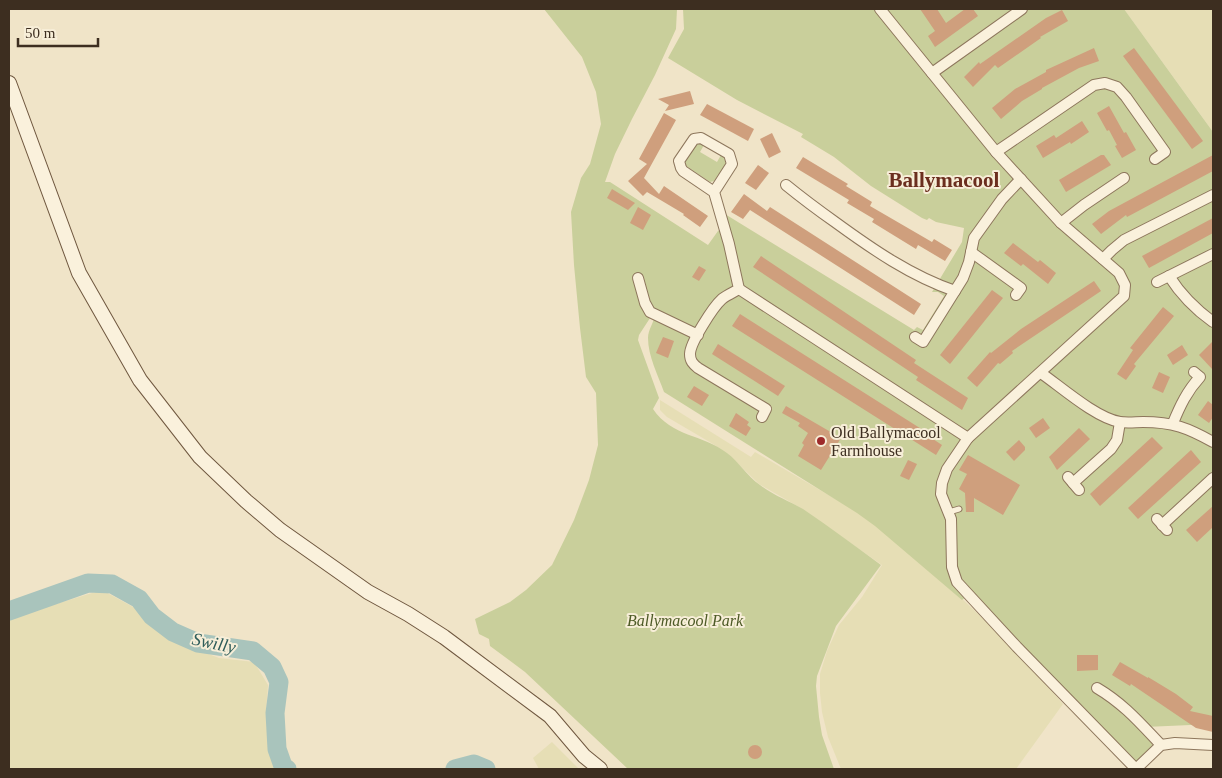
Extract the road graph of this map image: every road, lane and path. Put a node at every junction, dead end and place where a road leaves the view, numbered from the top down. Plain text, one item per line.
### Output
1 (880, 9) edge
2 (1022, 9) edge
3 (932, 73) junction
4 (9, 83) edge
5 (996, 152) junction
6 (1155, 159) dead end
7 (1124, 178) dead end
8 (1021, 179) junction
9 (786, 185) dead end
10 (714, 192) junction
11 (1213, 195) edge
12 (1061, 223) junction
13 (971, 252) junction
14 (1213, 254) edge
15 (1103, 259) junction
16 (1169, 276) junction
17 (638, 278) dead end
18 (1157, 282) dead end
19 (740, 288) junction
20 (955, 291) junction
21 (1016, 294) dead end
22 (1213, 322) edge
23 (698, 335) junction
24 (915, 337) dead end
25 (1041, 373) junction
26 (1199, 376) dead end
27 (762, 417) dead end
28 (1120, 422) junction
29 (1173, 423) junction
30 (968, 438) junction
31 (1213, 442) edge
32 (1213, 478) edge
33 (1073, 484) dead end
34 (1162, 525) dead end
35 (1097, 688) dead end
36 (1161, 745) junction
37 (1213, 745) edge
38 (600, 769) edge
39 (1136, 769) edge

1 - 3 street
2 - 3 street
3 - 5 street
4 - 38 main road
5 - 6 street
5 - 8 street
7 - 12 street
8 - 12 street
8 - 13 street
9 - 20 street
10 - 10 street
10 - 19 street
11 - 15 street
12 - 15 street
13 - 20 street
13 - 21 street
14 - 16 street
15 - 25 street
16 - 18 street
16 - 22 street
17 - 23 street
19 - 23 street
19 - 30 street
20 - 24 street
23 - 27 street
25 - 28 street
25 - 30 street
26 - 29 street
28 - 29 street
28 - 33 street
29 - 31 street
30 - 39 street
32 - 34 street
35 - 36 street
36 - 37 street
36 - 39 street

